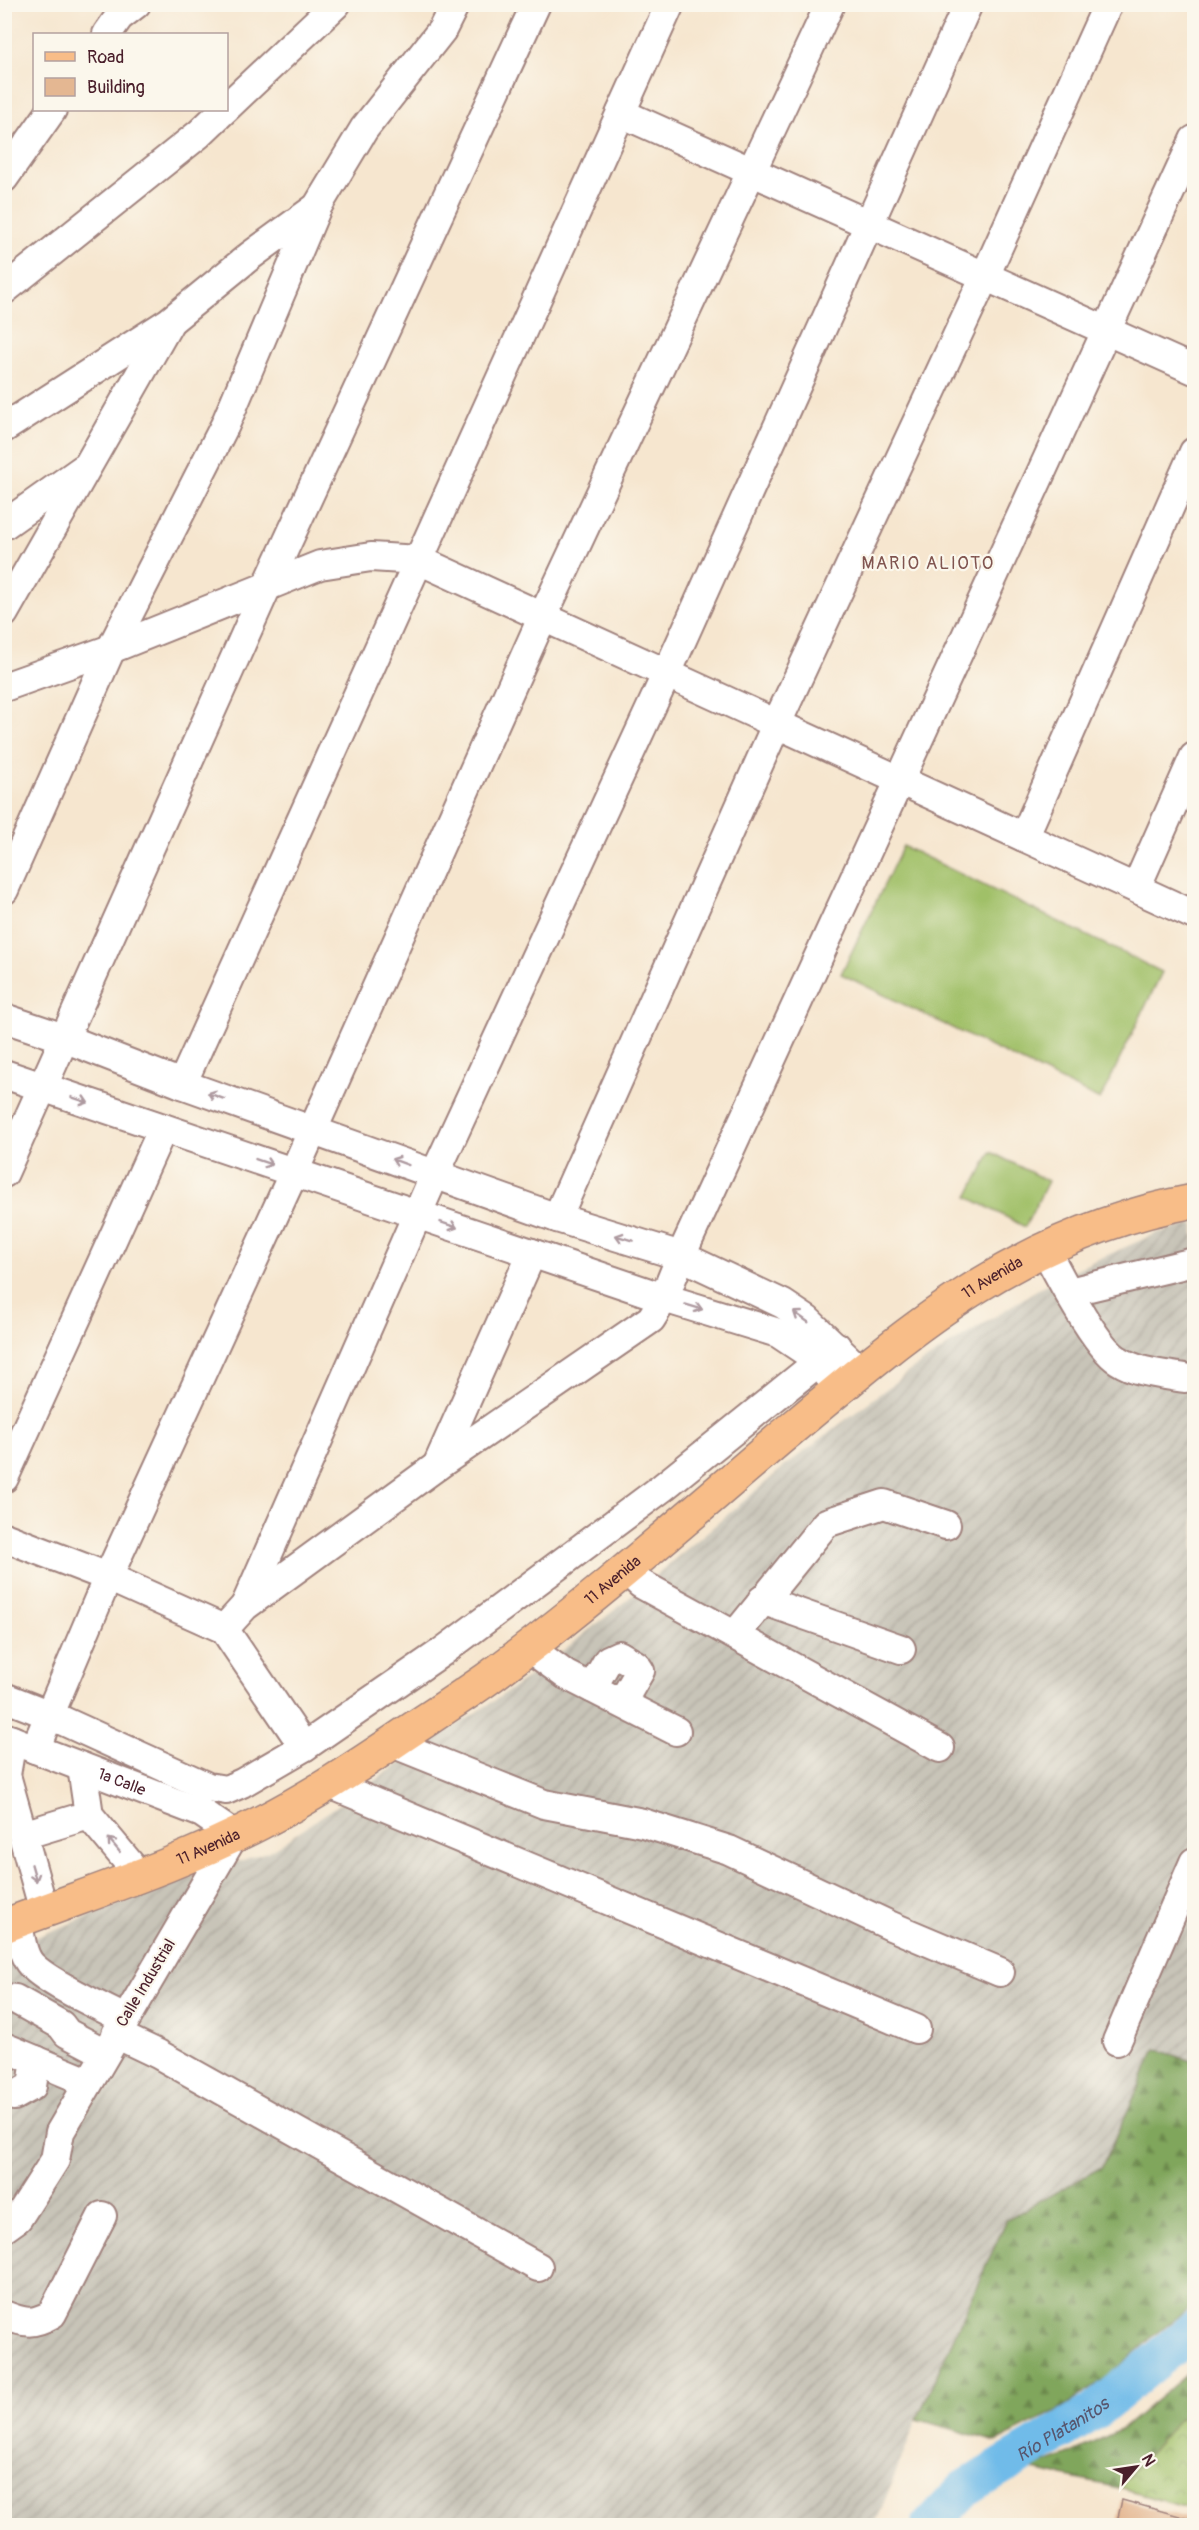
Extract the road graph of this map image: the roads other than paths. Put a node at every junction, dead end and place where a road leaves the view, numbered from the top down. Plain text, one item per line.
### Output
1 (136, 4) edge
2 (336, 4) edge
3 (455, 4) edge
4 (536, 4) edge
5 (670, 4) edge
6 (830, 4) edge
7 (968, 4) edge
8 (1108, 4) edge
9 (107, 33) edge
10 (228, 107) edge
11 (51, 111) edge
12 (224, 111) edge
13 (621, 113) junction
14 (1194, 140) edge
15 (752, 172) junction
16 (4, 178) edge
17 (317, 207) junction
18 (868, 224) junction
19 (985, 276) junction
20 (4, 290) edge
21 (169, 322) junction
22 (1108, 331) junction
23 (1194, 370) edge
24 (4, 428) edge
25 (1194, 452) edge
26 (90, 463) junction
27 (4, 525) edge
28 (419, 560) junction
29 (268, 584) junction
30 (4, 613) edge
31 (543, 616) junction
32 (111, 649) junction
33 (667, 673) junction
34 (4, 687) edge
35 (777, 723) junction
36 (1194, 758) edge
37 (900, 780) junction
38 (1024, 837) junction
39 (1136, 888) junction
40 (4, 890) edge
41 (1194, 915) edge
42 (4, 1018) edge
43 (64, 1038) junction
44 (4, 1074) edge
45 (182, 1084) junction
46 (43, 1087) junction
47 (163, 1128) junction
48 (312, 1130) junction
49 (294, 1172) junction
50 (4, 1173) edge
51 (435, 1174) junction
52 (1194, 1201) edge
53 (417, 1214) junction
54 (557, 1218) junction
55 (1045, 1249) junction
56 (532, 1253) junction
57 (681, 1256) junction
58 (1194, 1262) edge
59 (1069, 1292) junction
60 (664, 1298) junction
61 (827, 1355) junction
62 (1185, 1378) dead end
63 (849, 1380) junction
64 (437, 1466) junction
65 (4, 1478) edge
66 (946, 1525) dead end
67 (4, 1537) edge
68 (625, 1569) junction
69 (108, 1577) junction
70 (762, 1600) junction
71 (245, 1606) junction
72 (224, 1629) junction
73 (735, 1635) junction
74 (528, 1647) junction
75 (901, 1649) dead end
76 (592, 1688) junction
77 (4, 1697) edge
78 (622, 1702) junction
79 (50, 1715) junction
80 (676, 1731) dead end
81 (17, 1742) edge
82 (392, 1743) junction
83 (304, 1747) junction
84 (940, 1748) dead end
85 (82, 1767) junction
86 (330, 1784) junction
87 (89, 1815) junction
88 (234, 1834) junction
89 (23, 1835) junction
90 (1194, 1862) edge
91 (139, 1875) junction
92 (22, 1919) edge
93 (1000, 1972) dead end
94 (4, 1998) edge
95 (4, 2003) edge
96 (916, 2029) dead end
97 (67, 2033) junction
98 (115, 2035) junction
99 (1117, 2041) dead end
100 (4, 2047) edge
101 (36, 2060) junction
102 (88, 2082) junction
103 (4, 2093) edge
104 (102, 2216) dead end
105 (4, 2228) edge
106 (538, 2267) dead end
107 (4, 2315) edge

1 - 9 street
2 - 10 street
3 - 17 street
4 - 29 street
5 - 13 street
6 - 15 street
7 - 18 street
8 - 19 street
11 - 16 street
12 - 20 street
13 - 15 street
13 - 28 street
14 - 22 street
15 - 18 street
15 - 31 street
17 - 21 street
17 - 32 street
18 - 19 street
18 - 33 street
19 - 22 street
19 - 35 street
21 - 24 street
21 - 26 street
22 - 23 street
22 - 37 street
25 - 38 street
26 - 27 street
26 - 30 street
28 - 29 street
28 - 31 street
28 - 45 street
29 - 32 street
29 - 43 street
31 - 33 street
31 - 48 street
32 - 34 street
32 - 40 street
33 - 35 street
33 - 51 street
35 - 37 street
35 - 54 street
36 - 39 street
37 - 38 street
37 - 57 street
38 - 39 street
39 - 41 street
42 - 43 street
43 - 45 street
43 - 46 street
44 - 46 street
48 -> 45 street
46 -> 47 street
46 - 50 street
47 -> 49 street
47 - 65 street
48 - 49 street
51 -> 48 street
49 - 53 street
49 - 69 street
51 - 53 street
51 - 54 street
52 - 55 main road, 11 Avenida
53 -> 56 street
53 - 71 street
57 -> 54 street
55 - 59 street
55 - 63 main road, 11 Avenida
56 - 60 street
56 - 64 street
57 - 60 street
61 -> 57 street
58 - 59 street
59 - 62 street
60 -> 61 street
60 - 64 street
61 - 63 street
61 - 83 street
63 - 68 main road, 11 Avenida
64 - 71 street
66 - 70 street
67 - 69 street
68 - 73 street
68 - 74 main road, 11 Avenida
69 - 72 street
69 - 79 street
70 - 73 street
70 - 75 street
71 - 72 street
72 - 83 street
73 - 84 street
74 - 76 street
74 - 82 main road, 11 Avenida
76 - 78 street
76 - 78 street
77 - 79 street
78 - 80 street
79 - 81 street
79 - 83 street
81 - 85 street, 1a Calle
81 - 89 street
82 - 86 main road, 11 Avenida
82 - 93 street
85 - 87 street
85 - 88 street, 1a Calle
86 - 88 main road, 11 Avenida
86 - 96 street
87 - 89 street
91 -> 87 street
88 - 91 main road, 11 Avenida
88 - 98 street, Calle Industrial
89 -> 92 street
90 - 99 street
91 - 92 main road, 11 Avenida
92 - 98 street
94 - 97 street
95 - 97 street
97 - 98 street
98 - 102 street, Calle Industrial
98 - 106 street
100 - 101 street
101 - 102 street
101 - 103 street
102 - 105 street, Calle Industrial
104 - 107 street

